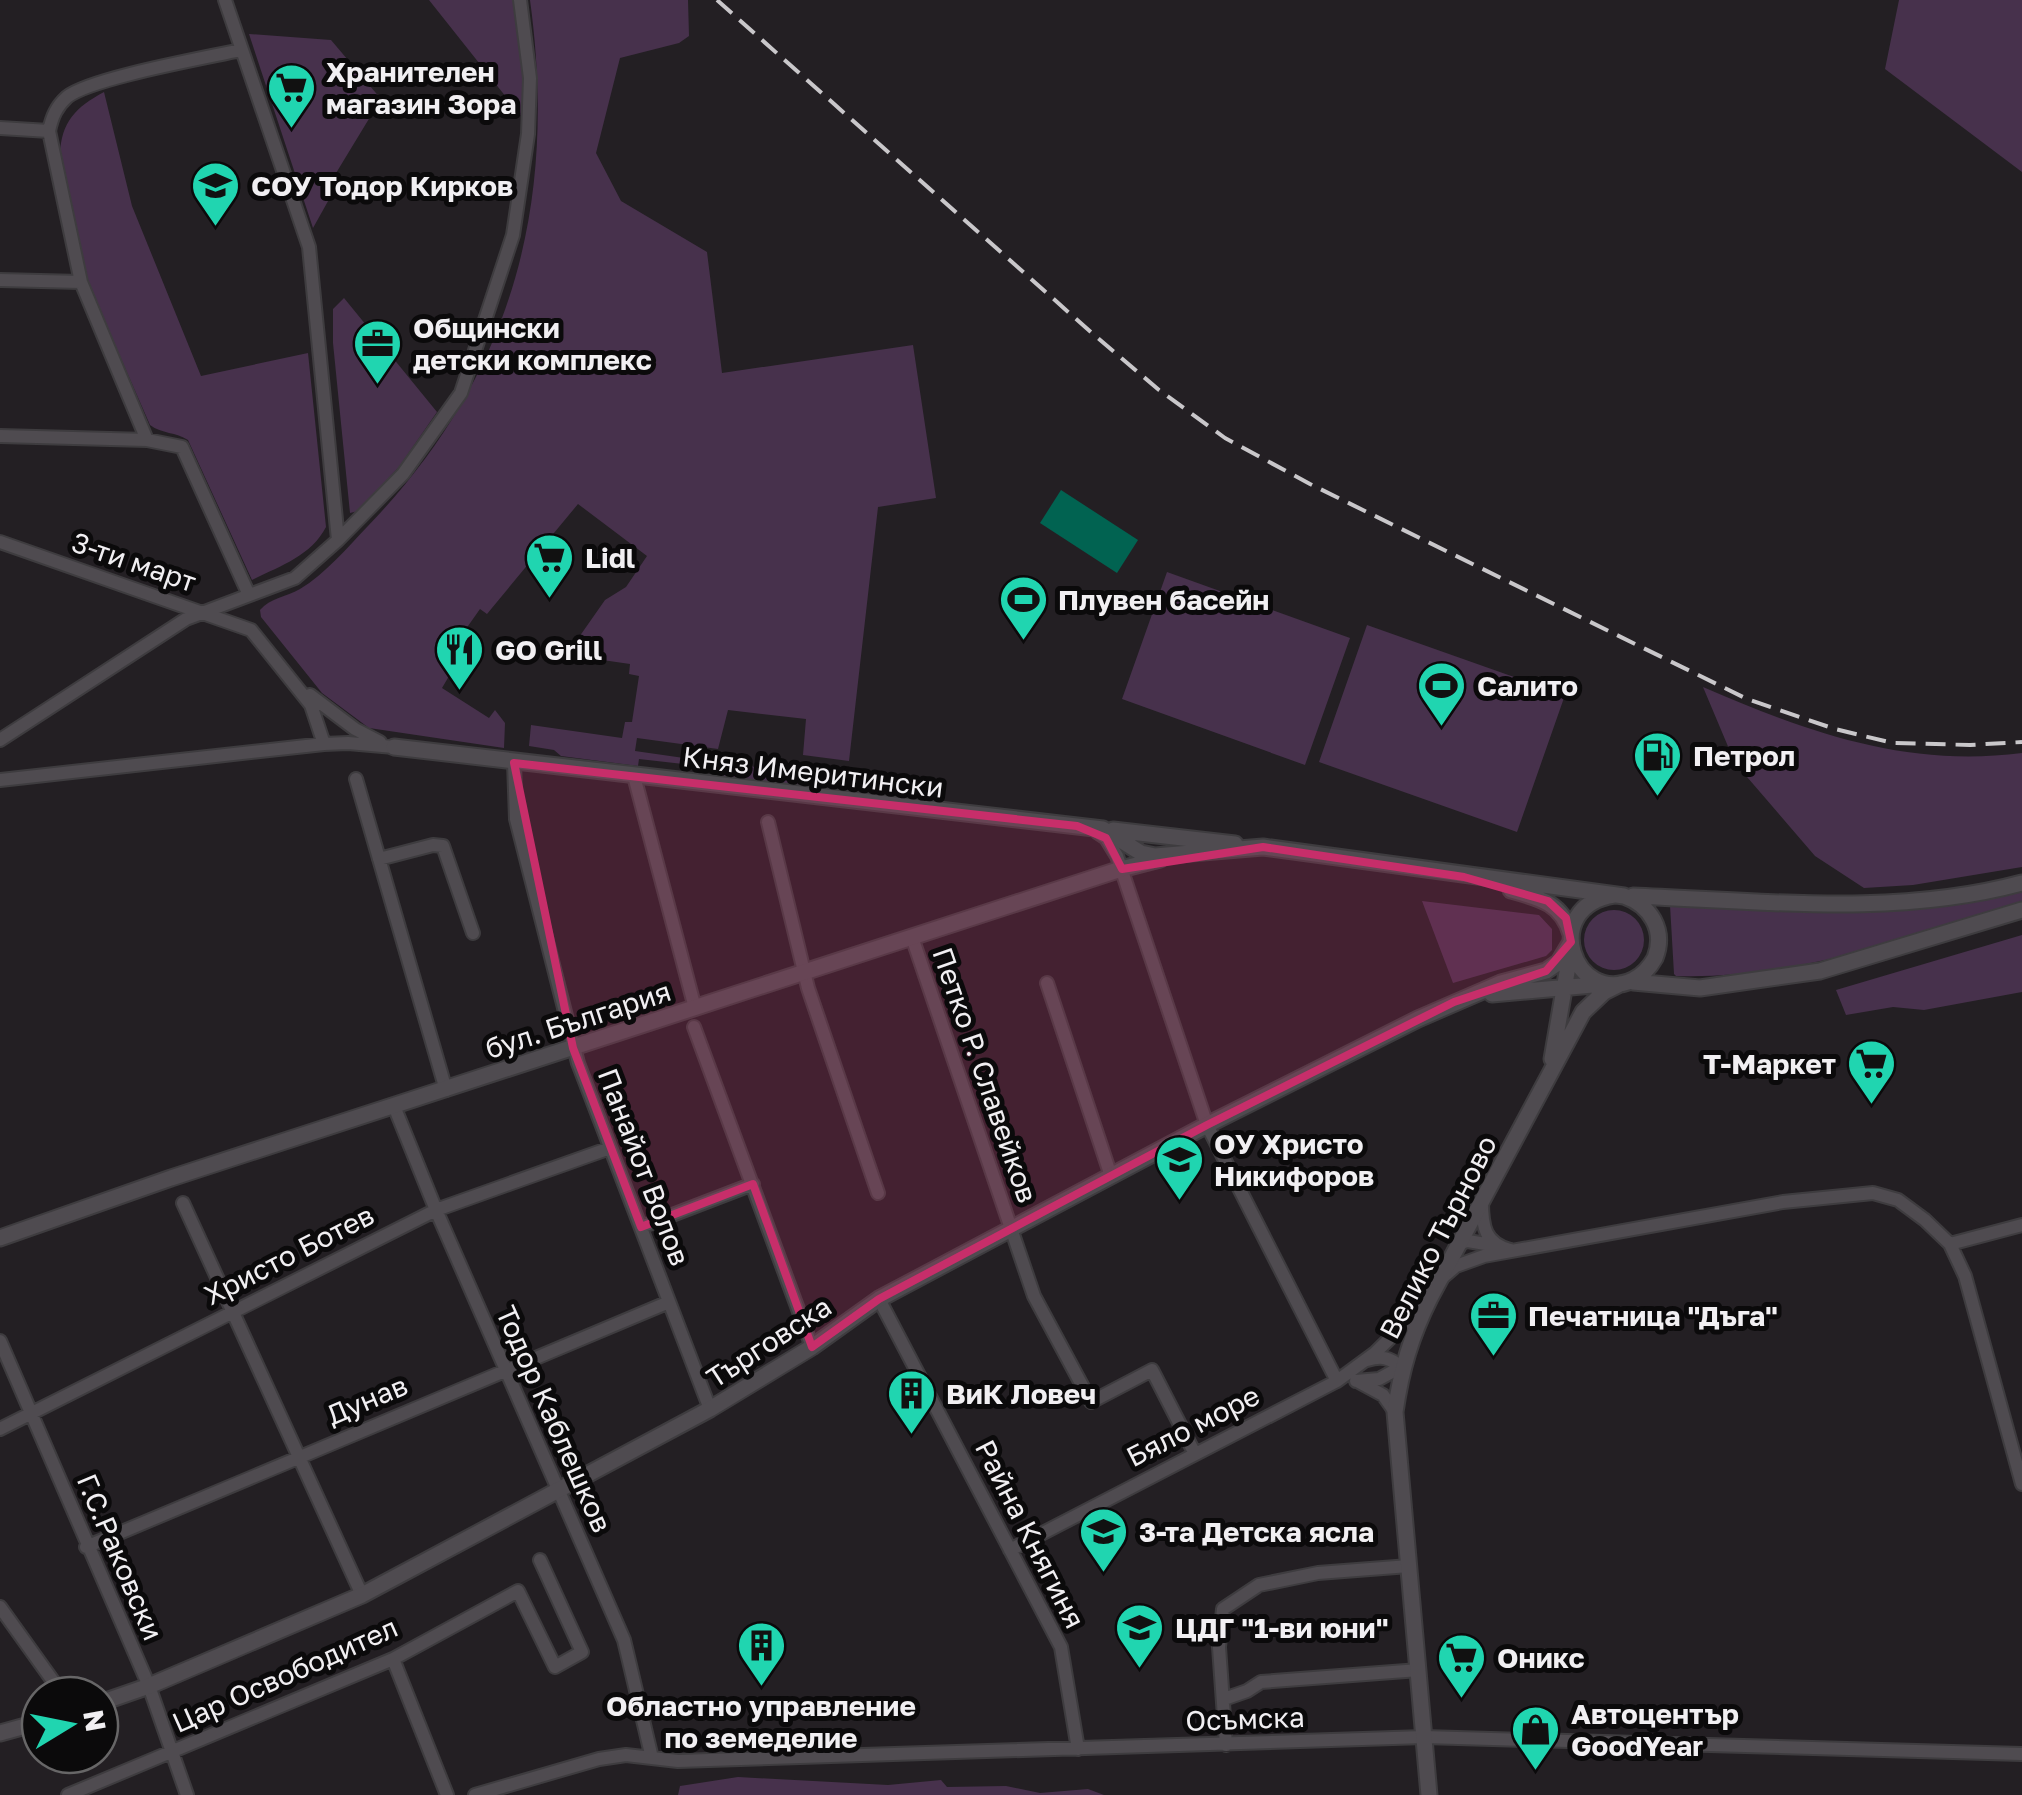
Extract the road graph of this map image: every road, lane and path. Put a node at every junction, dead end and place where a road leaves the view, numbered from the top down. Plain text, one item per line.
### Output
1 (225, 0) edge
2 (520, 0) edge
3 (241, 50) junction
4 (0, 128) edge
5 (48, 130) junction
6 (0, 280) edge
7 (81, 282) junction
8 (0, 436) edge
9 (147, 440) junction
10 (338, 540) junction
11 (0, 542) edge
12 (249, 595) junction
13 (230, 601) junction
14 (200, 612) junction
15 (252, 630) junction
16 (300, 688) junction
17 (0, 740) edge
18 (324, 744) junction
19 (394, 747) junction
20 (514, 763) junction
21 (634, 776) junction
22 (356, 779) dead end
23 (0, 780) edge
24 (768, 822) dead end
25 (1077, 826) junction
26 (1102, 829) junction
27 (1263, 847) junction
28 (1174, 856) junction
29 (379, 859) junction
30 (1122, 869) junction
31 (1464, 877) junction
32 (2022, 884) edge
33 (1619, 896) junction
34 (2022, 910) edge
35 (472, 934) dead end
36 (912, 937) junction
37 (1571, 942) junction
38 (803, 973) junction
39 (1047, 983) dead end
40 (1620, 983) junction
41 (1565, 987) junction
42 (1508, 991) junction
43 (1454, 1002) junction
44 (695, 1008) junction
45 (694, 1027) dead end
46 (1556, 1037) junction
47 (574, 1048) junction
48 (1550, 1072) junction
49 (446, 1090) junction
50 (394, 1106) junction
51 (1207, 1125) junction
52 (610, 1148) junction
53 (1111, 1176) junction
54 (753, 1184) junction
55 (878, 1193) dead end
56 (1482, 1202) junction
57 (182, 1203) dead end
58 (436, 1210) junction
59 (2022, 1225) edge
60 (640, 1228) junction
61 (1010, 1229) junction
62 (0, 1238) edge
63 (1460, 1243) junction
64 (1950, 1244) junction
65 (1506, 1249) junction
66 (1484, 1256) junction
67 (1440, 1278) junction
68 (1430, 1298) junction
69 (879, 1299) junction
70 (669, 1302) junction
71 (231, 1312) junction
72 (0, 1341) edge
73 (812, 1347) junction
74 (1364, 1361) junction
75 (1401, 1367) junction
76 (504, 1370) junction
77 (1337, 1381) junction
78 (1356, 1382) junction
79 (710, 1409) junction
80 (1395, 1412) junction
81 (32, 1414) junction
82 (0, 1429) edge
83 (1194, 1452) junction
84 (298, 1456) junction
85 (2022, 1484) edge
86 (559, 1491) junction
87 (86, 1547) junction
88 (1010, 1550) junction
89 (540, 1560) dead end
90 (1409, 1566) junction
91 (362, 1595) junction
92 (0, 1607) edge
93 (393, 1658) junction
94 (1418, 1670) junction
95 (49, 1675) edge
96 (148, 1686) junction
97 (120, 1696) edge
98 (1224, 1699) junction
99 (1424, 1737) junction
100 (1226, 1744) junction
101 (1078, 1749) junction
102 (172, 1752) junction
103 (2022, 1754) edge
104 (652, 1758) junction
105 (1428, 1790) edge
106 (68, 1795) edge
107 (187, 1795) edge
108 (448, 1795) edge
109 (476, 1795) edge

1 - 3 street
2 - 10 street
3 - 5 street
3 - 10 street
4 - 5 street
5 - 7 street
6 - 7 street
7 - 9 street
8 - 9 street
9 - 12 street
10 - 12 street
11 - 14 street, 3-ти март
12 - 13 street
13 - 14 street
13 - 15 street, 3-ти март
14 - 15 street, 3-ти март
14 - 17 street
15 - 16 street, 3-ти март
16 - 18 street
16 - 19 street
18 - 19 street, Княз Имеритински
18 - 23 street, Княз Имеритински
19 - 20 street, Княз Имеритински
20 - 21 street, Княз Имеритински
20 - 47 street, Панайот Волов
21 - 25 street, Княз Имеритински
21 - 44 street
22 - 29 street
24 - 38 street
25 - 26 street, Княз Имеритински
25 - 30 street
26 - 27 street
26 - 28 street, Княз Имеритински
27 - 28 street, Княз Имеритински
27 - 31 street, Княз Имеритински
28 - 30 street, бул. България
29 - 35 street
29 - 49 street
30 - 36 street, бул. България
30 - 51 street
31 - 33 street, Княз Имеритински
31 - 37 street
32 - 33 street, Княз Имеритински
33 - 37 street
33 - 40 street, Велико Търново
34 - 40 street
36 - 38 street, бул. България
36 - 61 street, Петко Р. Славейков
37 - 40 street
37 - 41 street
37 - 43 street
38 - 44 street, бул. България
38 - 55 street
39 - 53 street
40 - 41 street
40 - 48 street, Велико Търново
41 - 42 street
41 - 46 street
42 - 43 street
42 - 46 street
43 - 51 street, Търговска
44 - 47 street, бул. България
45 - 54 street
46 - 48 street
47 - 49 street, бул. България
47 - 52 street, Панайот Волов
48 - 56 street, Велико Търново
49 - 50 street, бул. България
50 - 58 street, Тодор Каблешков
50 - 62 street, бул. България
51 - 53 street, Търговска
51 - 77 street
52 - 58 street, Христо Ботев
52 - 60 street, Панайот Волов
53 - 61 street, Търговска
54 - 60 street
54 - 73 street
56 - 63 street, Велико Търново
56 - 65 street
57 - 71 street
58 - 71 street, Христо Ботев
58 - 76 street, Тодор Каблешков
59 - 64 street
60 - 70 street, Панайот Волов
61 - 69 street, Търговска
61 - 83 street, Петко Р. Славейков
63 - 65 street
63 - 66 street
63 - 67 street, Велико Търново
64 - 65 street
64 - 85 street
65 - 66 street
66 - 67 street
67 - 68 street, Велико Търново
68 - 74 street
68 - 75 street, Велико Търново
69 - 73 street, Търговска
69 - 88 street, Райна Княгиня
70 - 76 street, Дунав
70 - 79 street, Панайот Волов
71 - 81 street, Христо Ботев
71 - 84 street
72 - 81 street, Г.С.Раковски
73 - 79 street, Търговска
74 - 75 street
74 - 77 street
75 - 78 street
75 - 80 street, Велико Търново
76 - 84 street, Дунав
76 - 86 street, Тодор Каблешков
77 - 78 street, Бяло море
77 - 83 street, Бяло море
78 - 80 street
79 - 86 street, Търговска
80 - 90 street, Велико Търново
81 - 82 street, Христо Ботев
81 - 87 street, Г.С.Раковски
83 - 88 street, Бяло море
84 - 87 street, Дунав
84 - 91 street
86 - 91 street, Търговска
86 - 104 street, Тодор Каблешков
87 - 96 street, Г.С.Раковски
88 - 101 street, Райна Княгиня
89 - 93 street, Цар Освободител
90 - 94 street, Велико Търново
90 - 98 street
91 - 96 street, Търговска
92 - 95 street
93 - 102 street, Цар Освободител
93 - 108 street
94 - 98 street
94 - 99 street, Велико Търново
96 - 97 street, Търговска
96 - 102 street, Г.С.Раковски
98 - 100 street
99 - 100 street, Осъмска
99 - 103 street, Осъмска
99 - 105 street, Велико Търново
100 - 101 street, Осъмска
101 - 104 street, Осъмска
102 - 106 street, Цар Освободител
102 - 107 street, Г.С.Раковски
104 - 109 street, Осъмска

